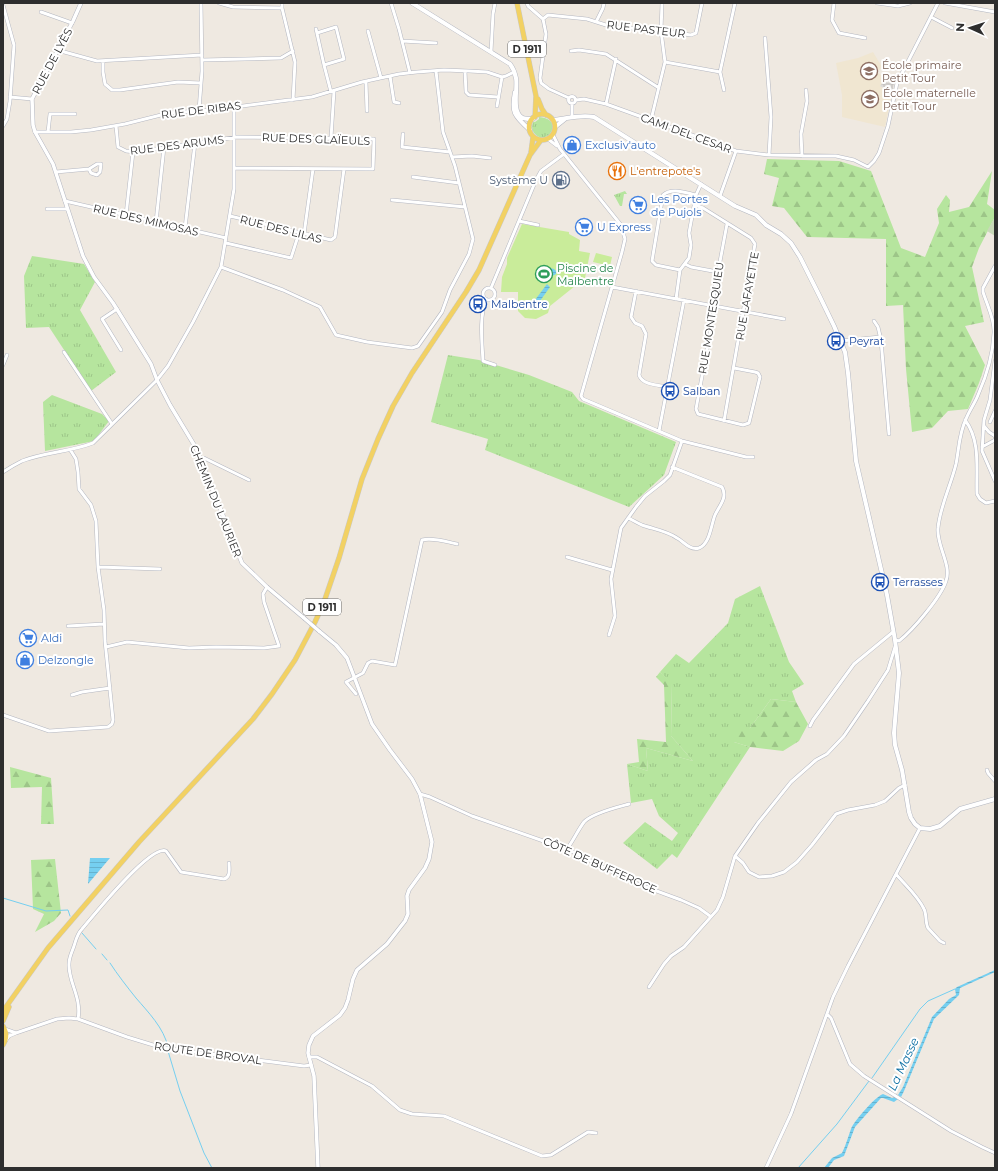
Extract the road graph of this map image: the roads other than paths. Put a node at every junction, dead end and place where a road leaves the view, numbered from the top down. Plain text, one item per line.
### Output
1 (81, 3) edge
2 (200, 3) edge
3 (219, 3) edge
4 (282, 3) edge
5 (391, 3) edge
6 (412, 3) edge
7 (517, 3) edge
8 (527, 3) edge
9 (604, 3) edge
10 (662, 3) edge
11 (702, 3) edge
12 (735, 3) edge
13 (834, 3) edge
14 (877, 3) edge
15 (910, 3) edge
16 (938, 3) edge
17 (945, 3) edge
18 (3, 5) edge
19 (495, 5) edge
20 (964, 5) edge
21 (282, 8) junction
22 (41, 12) dead end
23 (995, 12) edge
24 (931, 17) junction
25 (543, 19) junction
26 (596, 22) junction
27 (72, 24) junction
28 (952, 28) dead end
29 (316, 29) dead end
30 (368, 31) dead end
31 (661, 31) junction
32 (317, 33) junction
33 (765, 38) dead end
34 (865, 38) dead end
35 (402, 41) junction
36 (436, 42) dead end
37 (57, 50) junction
38 (292, 51) junction
39 (571, 51) dead end
40 (491, 52) junction
41 (202, 55) junction
42 (616, 59) junction
43 (202, 60) junction
44 (104, 61) junction
45 (665, 62) junction
46 (324, 65) junction
47 (436, 71) junction
48 (465, 71) junction
49 (410, 72) junction
50 (514, 72) junction
51 (720, 72) junction
52 (390, 76) junction
53 (502, 77) junction
54 (381, 78) junction
55 (517, 79) junction
56 (366, 82) junction
57 (201, 83) junction
58 (659, 88) junction
59 (724, 90) dead end
60 (806, 90) dead end
61 (332, 91) junction
62 (536, 96) junction
63 (10, 97) junction
64 (498, 97) junction
65 (569, 98) junction
66 (32, 99) junction
67 (293, 100) junction
68 (576, 100) junction
69 (399, 103) dead end
70 (572, 103) junction
71 (606, 104) junction
72 (497, 106) dead end
73 (234, 107) junction
74 (200, 110) junction
75 (367, 111) dead end
76 (75, 114) dead end
77 (546, 115) junction
78 (572, 117) junction
79 (534, 118) junction
80 (565, 119) junction
81 (553, 120) junction
82 (652, 120) junction
83 (3, 126) edge
84 (116, 126) junction
85 (555, 127) junction
86 (530, 130) junction
87 (35, 132) junction
88 (48, 132) junction
89 (403, 134) dead end
90 (553, 135) junction
91 (533, 137) junction
92 (234, 138) junction
93 (331, 138) junction
94 (548, 139) junction
95 (541, 140) junction
96 (194, 143) junction
97 (164, 147) junction
98 (560, 149) junction
99 (736, 151) junction
100 (133, 152) junction
101 (450, 152) junction
102 (564, 154) junction
103 (769, 155) junction
104 (530, 156) junction
105 (802, 156) junction
106 (452, 157) junction
107 (490, 158) dead end
108 (234, 168) junction
109 (89, 169) dead end
110 (313, 169) junction
111 (344, 169) junction
112 (56, 172) junction
113 (413, 177) dead end
114 (459, 183) junction
115 (701, 184) junction
116 (696, 195) junction
117 (720, 196) junction
118 (392, 200) dead end
119 (65, 202) junction
120 (695, 205) junction
121 (465, 207) junction
122 (47, 209) dead end
123 (67, 209) junction
124 (126, 215) junction
125 (230, 216) junction
126 (519, 221) junction
127 (156, 222) junction
128 (538, 224) dead end
129 (727, 224) junction
130 (185, 228) junction
131 (299, 233) junction
132 (304, 234) junction
133 (226, 238) junction
134 (226, 243) junction
135 (685, 264) junction
136 (995, 266) edge
137 (221, 267) junction
138 (680, 270) junction
139 (718, 272) junction
140 (989, 276) junction
141 (995, 276) edge
142 (612, 287) junction
143 (491, 288) junction
144 (636, 291) junction
145 (486, 299) junction
146 (676, 299) junction
147 (684, 300) junction
148 (714, 306) junction
149 (117, 309) junction
150 (744, 311) junction
151 (784, 319) dead end
152 (874, 321) dead end
153 (995, 334) edge
154 (880, 337) junction
155 (841, 341) junction
156 (121, 350) dead end
157 (64, 352) dead end
158 (7, 356) dead end
159 (995, 361) edge
160 (3, 365) edge
161 (495, 365) dead end
162 (734, 368) junction
163 (157, 380) junction
164 (668, 387) junction
165 (990, 400) junction
166 (995, 400) edge
167 (995, 411) edge
168 (965, 420) junction
169 (724, 421) junction
170 (990, 422) dead end
171 (112, 424) junction
172 (984, 426) junction
173 (659, 431) junction
174 (889, 434) dead end
175 (995, 436) edge
176 (995, 440) edge
177 (682, 441) junction
178 (982, 447) junction
179 (71, 450) junction
180 (753, 457) dead end
181 (200, 458) junction
182 (672, 467) junction
183 (3, 472) edge
184 (249, 480) dead end
185 (995, 481) edge
186 (995, 501) edge
187 (628, 518) junction
188 (457, 544) dead end
189 (567, 557) dead end
190 (98, 567) junction
191 (160, 569) dead end
192 (612, 570) junction
193 (267, 587) junction
194 (104, 624) junction
195 (68, 626) dead end
196 (893, 632) junction
197 (609, 635) dead end
198 (895, 640) junction
199 (106, 647) junction
200 (895, 647) junction
201 (355, 677) junction
202 (110, 688) junction
203 (356, 694) dead end
204 (72, 695) dead end
205 (3, 715) edge
206 (810, 726) dead end
207 (987, 770) dead end
208 (995, 781) edge
209 (905, 785) junction
210 (420, 794) junction
211 (995, 799) edge
212 (629, 804) dead end
213 (920, 828) junction
214 (567, 850) junction
215 (734, 856) junction
216 (229, 863) dead end
217 (896, 874) junction
218 (710, 916) junction
219 (944, 943) dead end
220 (649, 987) dead end
221 (13, 998) junction
222 (3, 1011) edge
223 (828, 1014) junction
224 (78, 1019) junction
225 (3, 1021) edge
226 (4, 1028) edge
227 (16, 1033) junction
228 (6, 1040) junction
229 (3, 1045) edge
230 (309, 1057) junction
231 (311, 1065) junction
232 (596, 1133) dead end
233 (995, 1153) edge
234 (318, 1168) edge
235 (766, 1168) edge

1 - 27 street, RUE DE LYÈS
2 - 41 street
3 - 21 street
4 - 21 street
5 - 35 street
6 - 40 main road
7 - 62 main road, D 1911
8 - 25 street
9 - 26 street
10 - 31 street
11 - 31 street, RUE PASTEUR
12 - 51 street
13 - 34 street
14 - 15 street
16 - 24 street
17 - 20 street
18 - 63 street
19 - 40 street
20 - 23 street
21 - 38 street
22 - 27 street
24 - 28 street
24 - 105 street, CAMI DEL CESAR
25 - 26 street, RUE PASTEUR
25 - 65 street
26 - 31 street, RUE PASTEUR
27 - 37 street, RUE DE LYÈS
29 - 32 street
30 - 54 street
31 - 45 street
32 - 46 street
32 - 46 street
33 - 103 street
35 - 36 street
35 - 49 street
37 - 44 street
37 - 66 street, RUE DE LYÈS
38 - 43 street
38 - 67 street
39 - 42 street
40 - 50 main road
41 - 43 street
41 - 44 street
42 - 58 street
42 - 71 street
43 - 57 street
44 - 57 street
45 - 51 street
45 - 58 street
46 - 61 street
47 - 48 street, RUE DE RIBAS
47 - 49 street, RUE DE RIBAS
47 - 101 street
48 - 53 street, RUE DE RIBAS
48 - 64 street
49 - 52 street, RUE DE RIBAS
50 - 53 street
50 - 55 main road
51 - 59 street
52 - 54 street, RUE DE RIBAS
52 - 69 street
53 - 64 street
54 - 56 street, RUE DE RIBAS
55 - 79 main road
55 - 86 main road
56 - 61 street, RUE DE RIBAS
56 - 75 street
57 - 74 street
58 - 82 street
60 - 105 street
61 - 67 street, RUE DE RIBAS
61 - 93 street
62 - 77 main road, D 1911
62 - 79 main road, D 1911
63 - 66 street, RUE DE LYÈS
63 - 83 street
64 - 72 street
65 - 68 street
65 - 70 street
66 - 87 street, CHEMIN DU LAURIER
67 - 73 street, RUE DE RIBAS
68 - 70 street
68 - 71 street, CAMI DEL CESAR
70 - 78 street
71 - 82 street, CAMI DEL CESAR
73 - 74 street, RUE DE RIBAS
73 - 92 street
74 - 84 street, RUE DE RIBAS
76 - 88 street
77 - 79 main road
77 - 81 main road
78 - 80 main road
78 - 115 main road
79 - 86 main road
80 - 81 main road
80 - 85 main road
81 - 85 main road
82 - 99 street, CAMI DEL CESAR
84 - 88 street, RUE DE RIBAS
84 - 100 street, RUE DES ARUMS
85 - 90 main road
86 - 91 main road
87 - 88 street, RUE DE RIBAS
87 - 112 street, CHEMIN DU LAURIER
89 - 101 street
90 - 94 main road
90 - 98 street
91 - 95 main road
91 - 104 main road, D 1911
92 - 93 street, RUE DES GLAÏEULS
92 - 96 street, RUE DES ARUMS
92 - 108 street
93 - 111 street, RUE DES GLAÏEULS
94 - 95 main road
94 - 98 street
95 - 104 main road, D 1911
96 - 97 street, RUE DES ARUMS
96 - 130 street
97 - 100 street, RUE DES ARUMS
97 - 127 street
98 - 102 street
99 - 103 street, CAMI DEL CESAR
99 - 117 street
100 - 124 street
101 - 106 street
102 - 126 street
102 - 142 street
103 - 105 street, CAMI DEL CESAR
104 - 221 main road, D 1911
106 - 107 street
106 - 114 street
108 - 110 street, RUE DES GLAÏEULS
108 - 125 street
109 - 112 street
110 - 111 street, RUE DES GLAÏEULS
110 - 132 street
111 - 132 street, RUE DES LILAS
112 - 119 street, CHEMIN DU LAURIER
113 - 114 street
114 - 121 street
115 - 116 street
115 - 117 main road
116 - 120 street
116 - 138 street
117 - 155 main road
118 - 121 street
119 - 123 street, CHEMIN DU LAURIER
119 - 124 street, RUE DES MIMOSAS
120 - 129 street, RUE LAFAYETTE
120 - 135 street
121 - 137 street
122 - 123 street
123 - 149 street, CHEMIN DU LAURIER
124 - 127 street, RUE DES MIMOSAS
125 - 131 street, RUE DES LILAS
125 - 133 street
126 - 128 street
126 - 143 street
127 - 130 street, RUE DES MIMOSAS
129 - 139 street, RUE MONTESQUIEU
129 - 150 street, RUE LAFAYETTE
130 - 133 street, RUE DES MIMOSAS
131 - 132 street, RUE DES LILAS
131 - 134 street
133 - 134 street
134 - 137 street
135 - 138 street
135 - 139 street
136 - 140 street
137 - 163 street
138 - 146 street
139 - 148 street, RUE MONTESQUIEU
140 - 141 street
140 - 153 street
142 - 144 street
142 - 173 street
143 - 145 street
143 - 145 street
144 - 146 street
144 - 164 street
145 - 161 street
146 - 147 street
147 - 148 street
147 - 164 street
148 - 150 street
148 - 169 street, RUE MONTESQUIEU
149 - 156 street
149 - 163 street, CHEMIN DU LAURIER
150 - 151 street
150 - 162 street, RUE LAFAYETTE
152 - 154 street
153 - 168 street
154 - 155 street
154 - 174 street
155 - 196 main road
157 - 171 street
158 - 160 street
159 - 165 street
162 - 169 street, RUE LAFAYETTE
162 - 169 street
163 - 171 street
163 - 181 street, CHEMIN DU LAURIER
164 - 173 street
165 - 166 street
165 - 172 street
167 - 170 street
168 - 186 street
168 - 198 street
171 - 179 street
172 - 175 street
172 - 178 street
173 - 177 street
176 - 178 street
177 - 180 street
177 - 182 street
178 - 185 street
179 - 183 street
179 - 190 street
181 - 184 street
181 - 193 street, CHEMIN DU LAURIER
182 - 187 street
182 - 187 street
187 - 192 street
188 - 201 street
189 - 192 street
190 - 191 street
190 - 194 street
192 - 197 street
193 - 199 street
193 - 201 street, CHEMIN DU LAURIER, bridge
194 - 195 street
194 - 199 street
196 - 198 main road
196 - 206 street
198 - 200 main road
199 - 202 street
200 - 209 main road
200 - 215 street
201 - 203 street
201 - 210 street, CHEMIN DU LAURIER
202 - 204 street
202 - 205 street
207 - 208 street
209 - 213 main road
209 - 215 street
210 - 214 street, CÔTE DE BUFFEROCE
210 - 230 street, CHEMIN DU LAURIER
211 - 213 main road
212 - 214 street
213 - 217 street
214 - 218 street, CÔTE DE BUFFEROCE
215 - 218 street
216 - 224 street
217 - 219 street
217 - 223 street
218 - 220 street
221 - 222 main road, D 1911
221 - 225 main road, D 1911
223 - 233 street
223 - 235 street
224 - 227 street, ROUTE DE BROVAL
224 - 231 street, ROUTE DE BROVAL
226 - 227 street
226 - 228 main road
227 - 228 street, ROUTE DE BROVAL
228 - 229 main road
230 - 231 street, CHEMIN DU LAURIER
230 - 232 street
231 - 234 street, CHEMIN DU LAURIER

